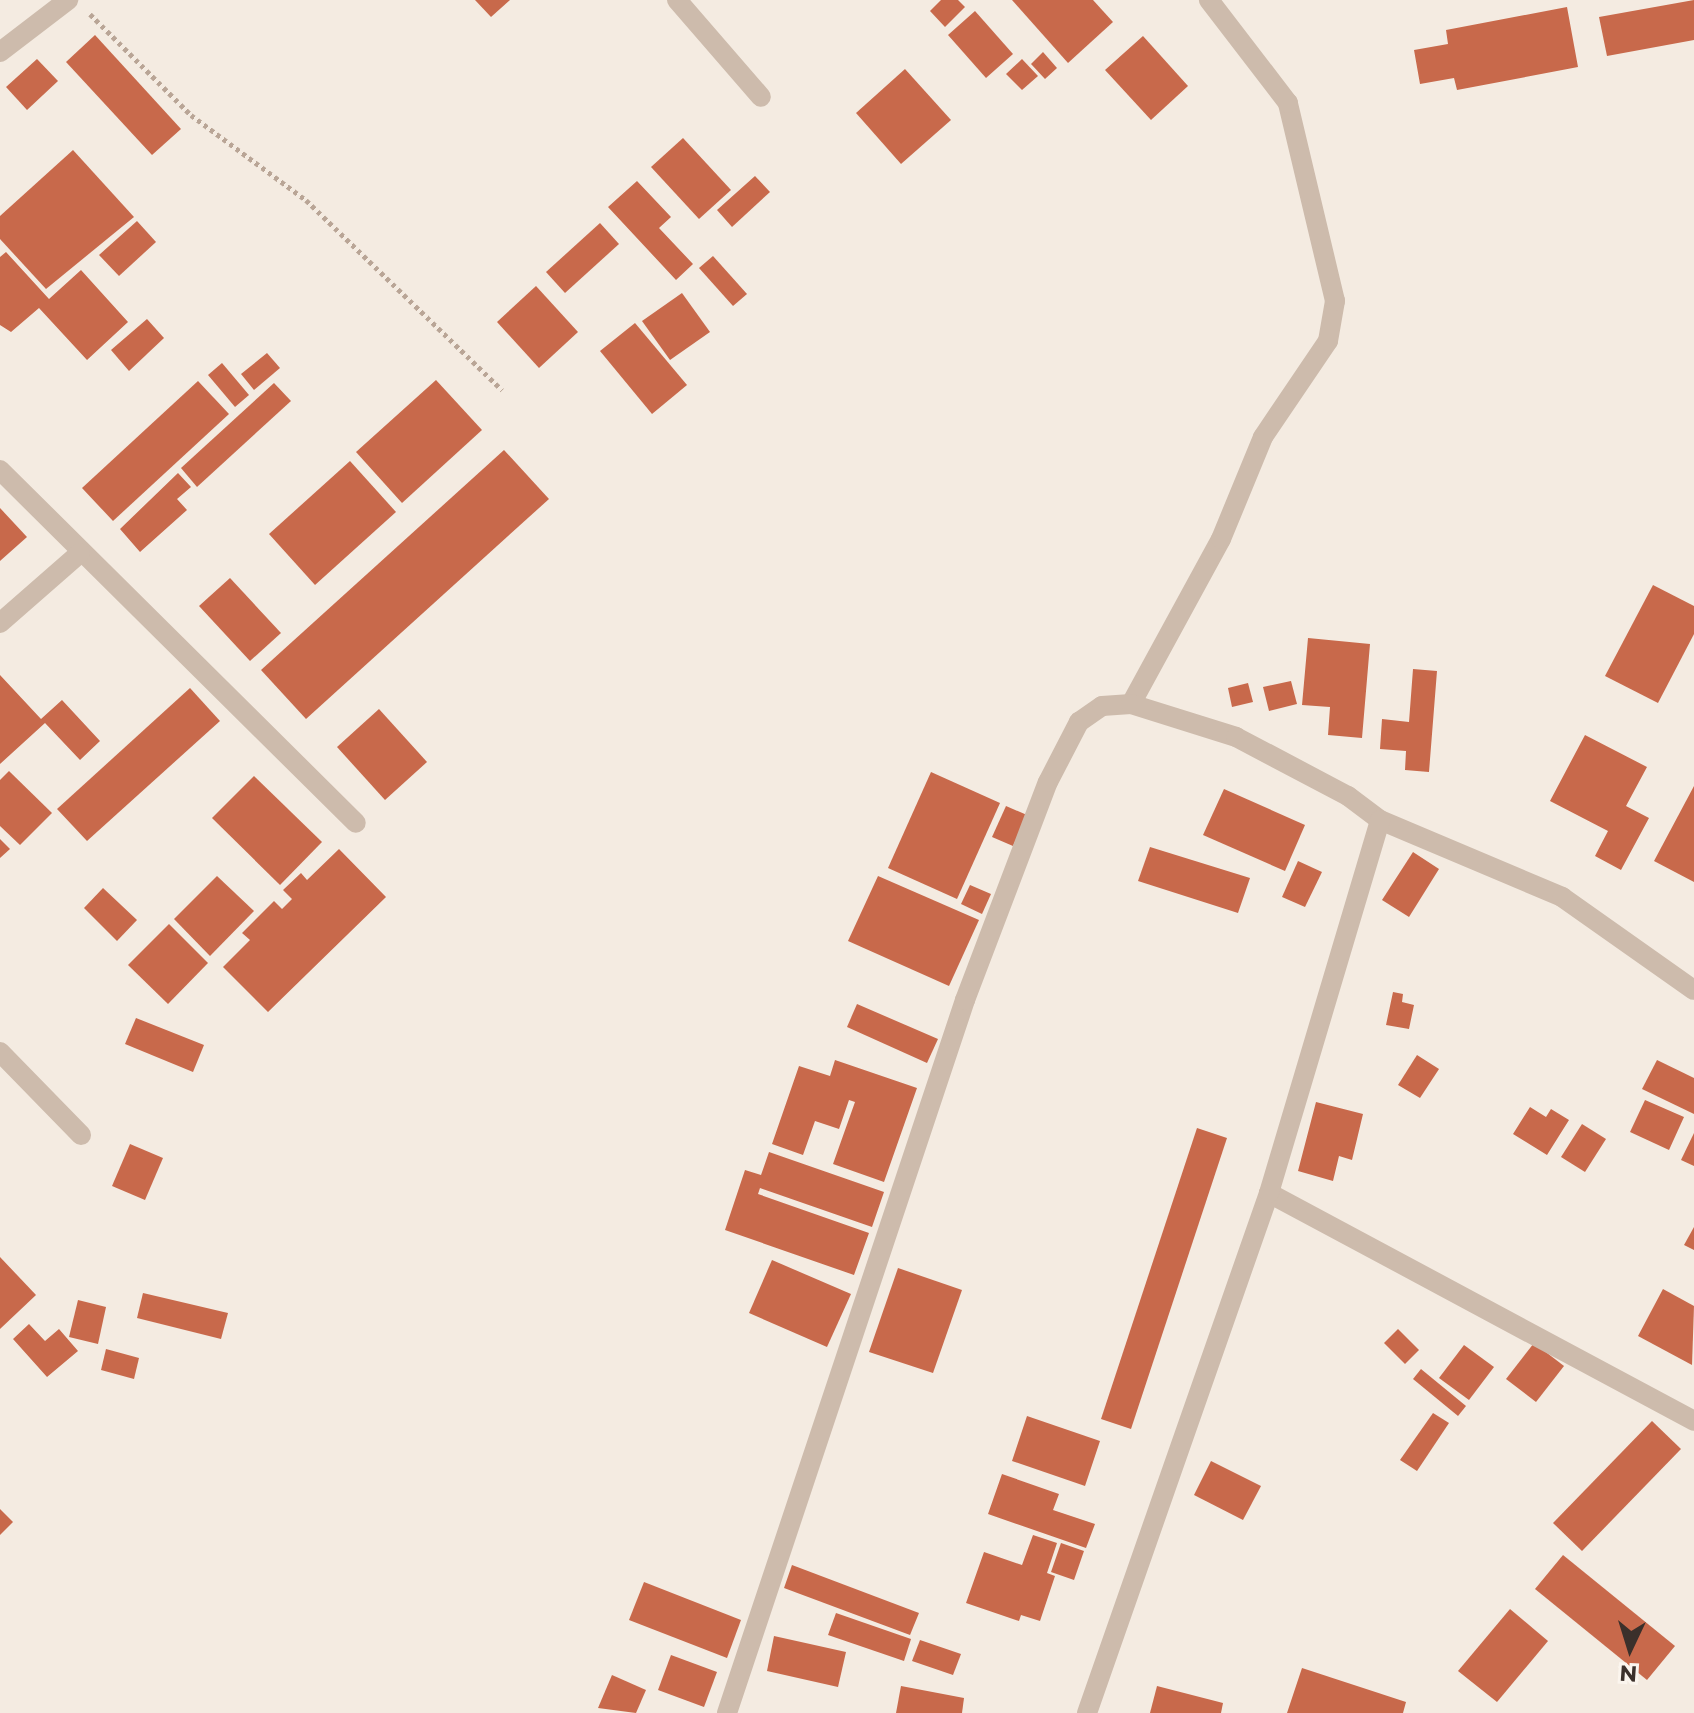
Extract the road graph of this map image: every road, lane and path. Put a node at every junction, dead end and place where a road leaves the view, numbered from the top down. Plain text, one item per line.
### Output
1 (68, 0) edge
2 (677, 0) edge
3 (1209, 0) edge
4 (88, 11) dead end
5 (0, 52) edge
6 (761, 97) dead end
7 (502, 390) dead end
8 (0, 470) edge
9 (80, 553) junction
10 (0, 623) edge
11 (1131, 704) junction
12 (1380, 820) junction
13 (356, 823) dead end
14 (1694, 990) edge
15 (0, 1052) edge
16 (81, 1135) dead end
17 (1269, 1193) junction
18 (1694, 1421) edge
19 (727, 1713) edge
20 (1087, 1713) edge

1 - 5 street
2 - 6 street
3 - 11 street
4 - 7 path
8 - 9 street
9 - 10 street
9 - 13 street
11 - 12 street
11 - 19 street
12 - 14 street
12 - 17 street
15 - 16 street
17 - 18 street
17 - 20 street

